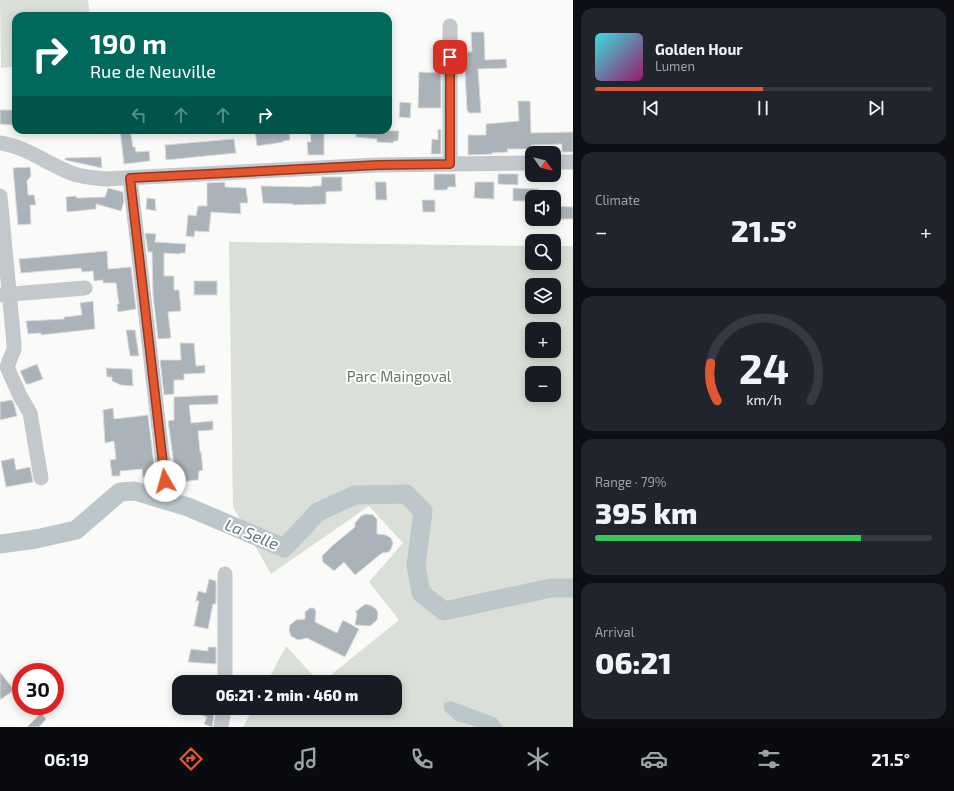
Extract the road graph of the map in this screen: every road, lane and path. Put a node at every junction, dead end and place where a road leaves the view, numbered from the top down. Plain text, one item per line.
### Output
1 (450, 26) dead end
2 (0, 143) edge
3 (561, 162) edge
4 (573, 162) edge
5 (525, 163) edge
6 (450, 164) junction
7 (130, 178) junction
8 (0, 196) edge
9 (85, 288) dead end
10 (5, 294) edge
11 (41, 478) dead end
12 (165, 481) dead end
13 (225, 574) dead end
14 (225, 675) edge
15 (223, 715) edge
16 (221, 727) edge

1 - 6 street
2 - 7 street
3 - 4 street
5 - 6 street
6 - 7 street
7 - 12 street
8 - 10 street
9 - 10 street
10 - 11 street
13 - 14 street
15 - 16 street

